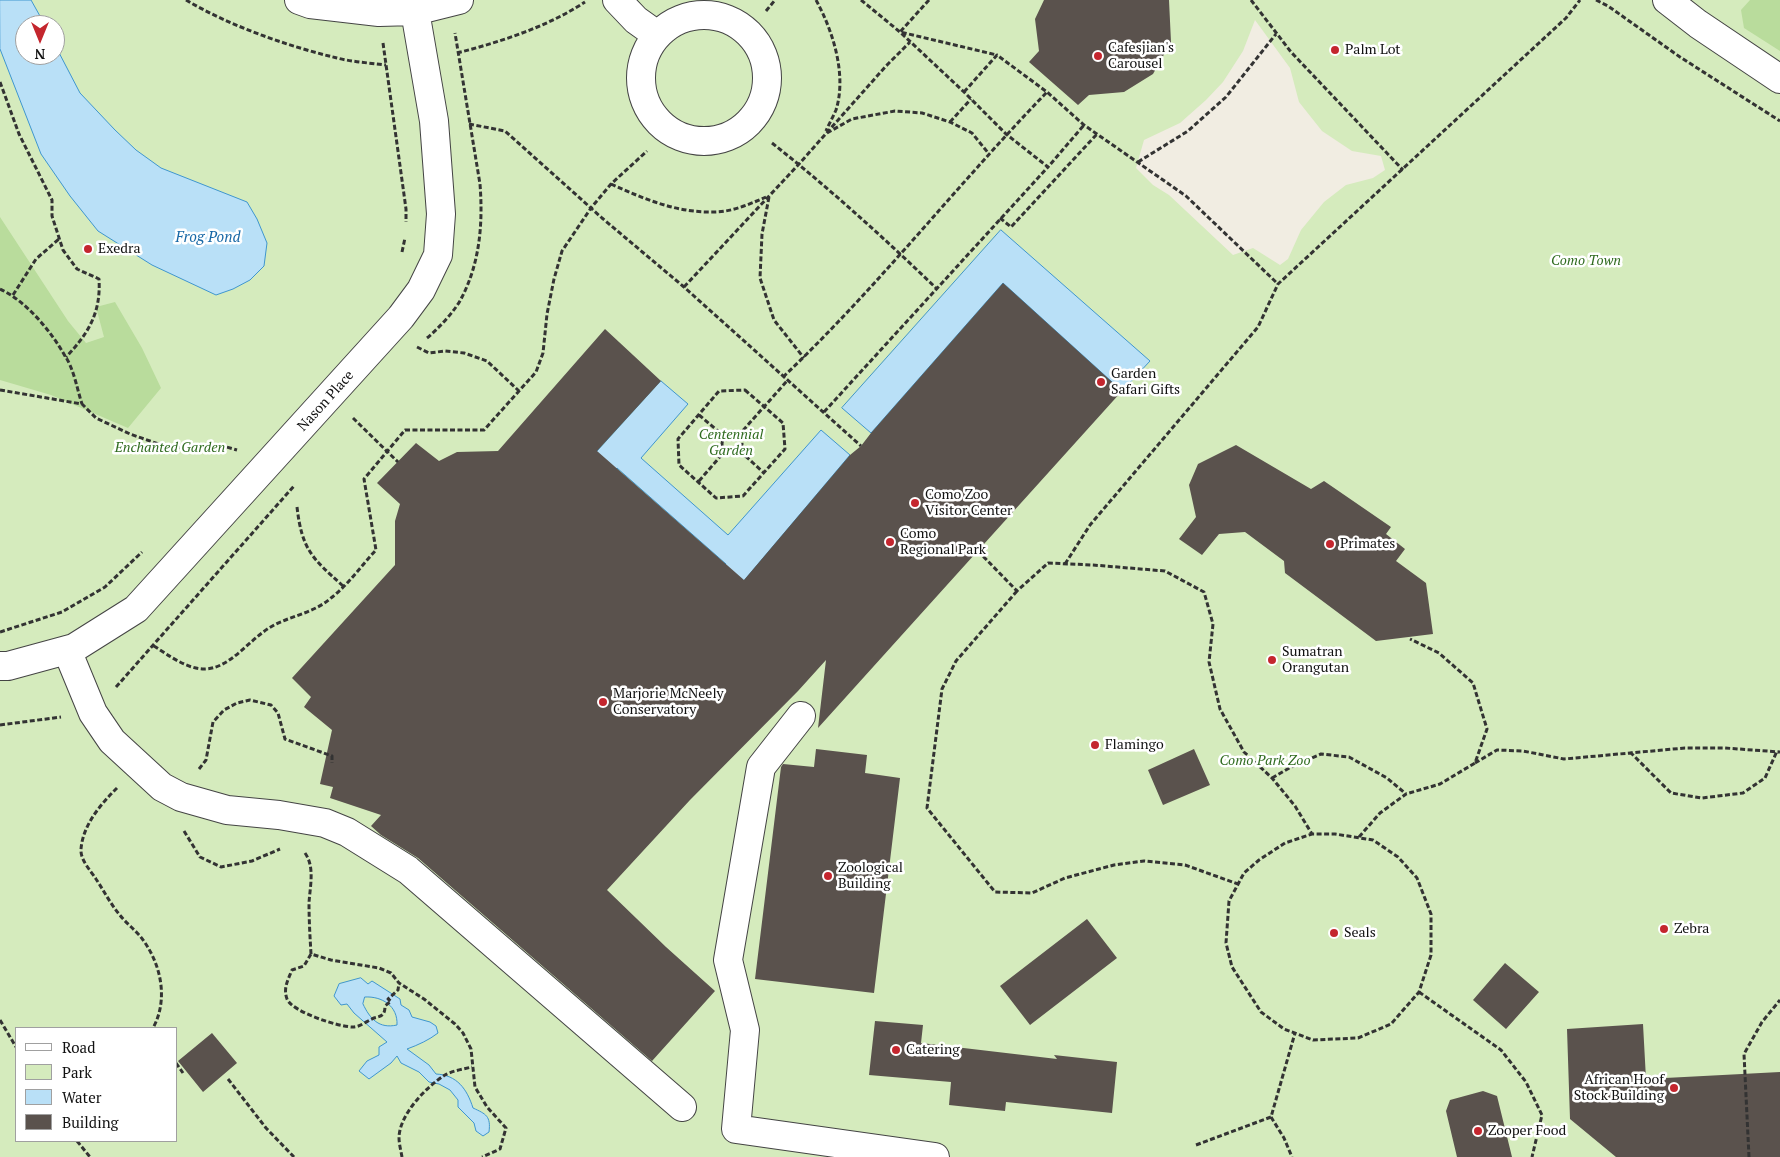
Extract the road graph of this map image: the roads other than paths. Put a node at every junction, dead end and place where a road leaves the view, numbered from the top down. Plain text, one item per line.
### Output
1 (299, 0) edge
2 (459, 0) edge
3 (617, 0) edge
4 (1666, 0) edge
5 (415, 11) junction
6 (657, 35) junction
7 (1780, 79) edge
8 (67, 650) junction
9 (0, 666) edge
10 (801, 716) dead end
11 (682, 1107) dead end
12 (935, 1157) edge

1 - 5 street
2 - 5 street
3 - 6 street
4 - 7 street
5 - 8 street, Nason Place
6 - 6 street
8 - 9 street, Nason Place
8 - 11 street
10 - 12 street

